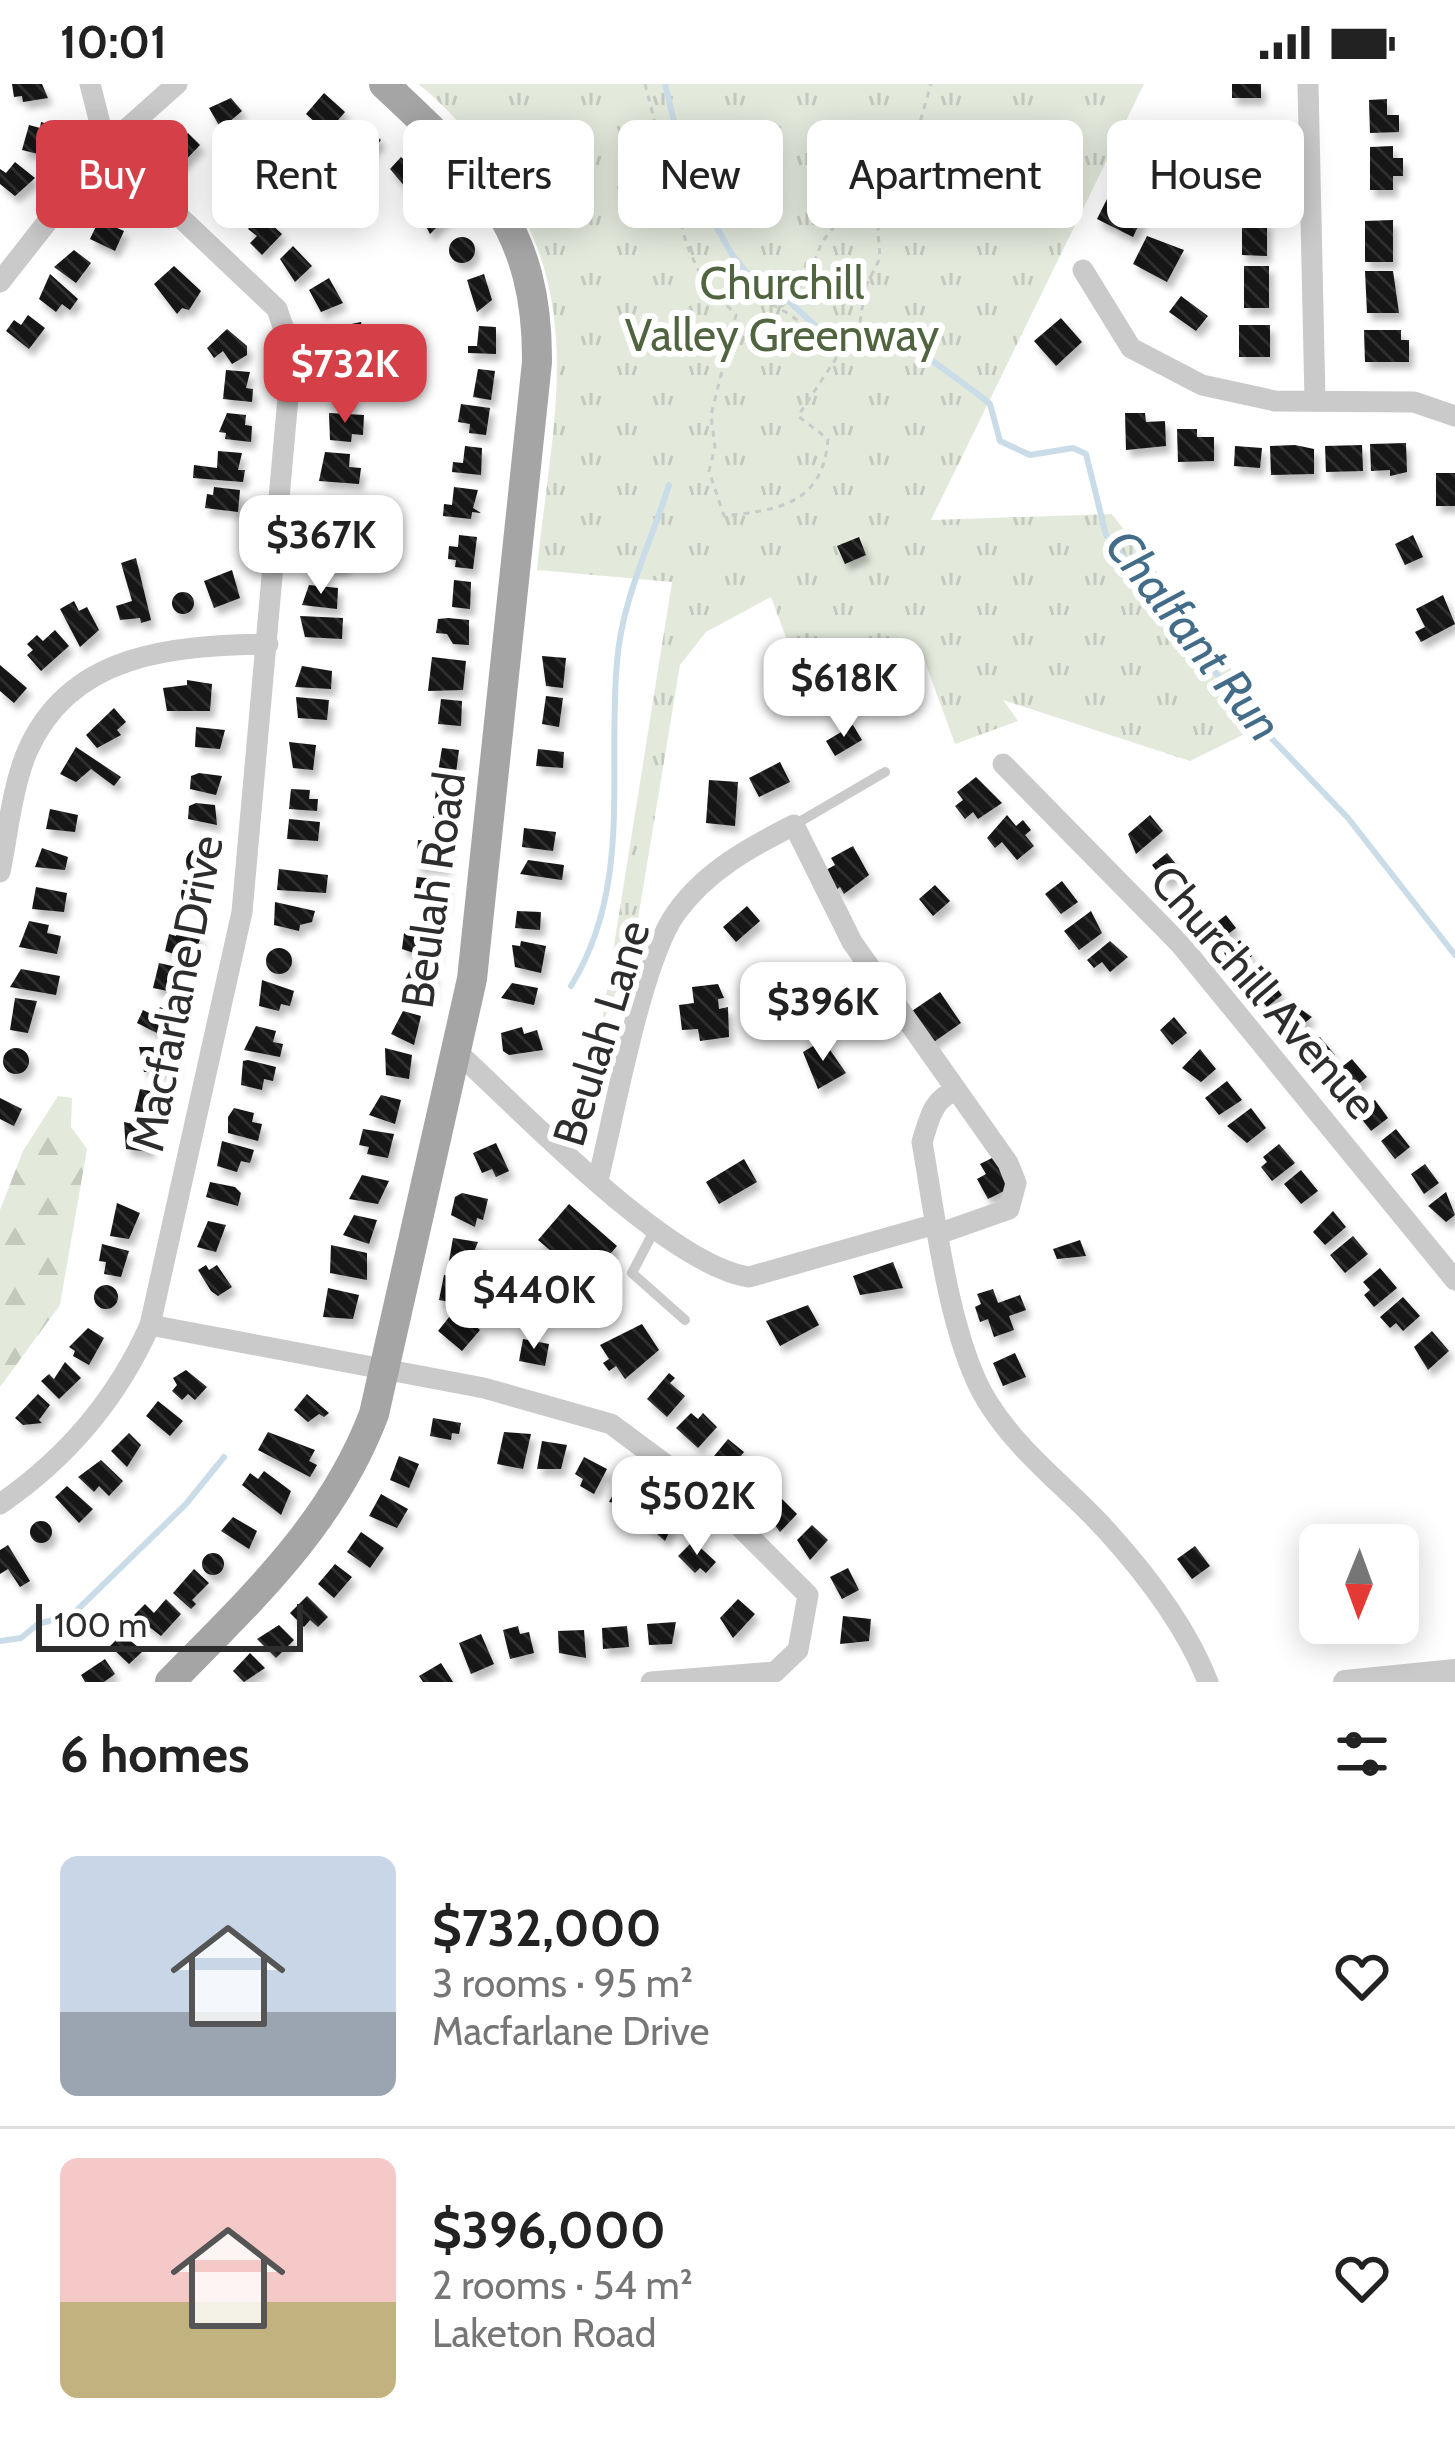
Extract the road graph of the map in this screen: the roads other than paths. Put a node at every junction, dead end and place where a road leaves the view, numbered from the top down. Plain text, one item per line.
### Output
1 (90, 84) edge
2 (177, 84) edge
3 (384, 84) edge
4 (1308, 84) edge
5 (99, 120) edge
6 (136, 120) edge
7 (188, 224) edge
8 (43, 228) edge
9 (1083, 270) dead end
10 (0, 283) edge
11 (1315, 400) junction
12 (1455, 416) edge
13 (268, 644) junction
14 (1003, 764) dead end
15 (885, 772) dead end
16 (794, 825) junction
17 (0, 872) edge
18 (455, 1050) junction
19 (956, 1091) junction
20 (598, 1180) junction
21 (656, 1226) junction
22 (937, 1229) junction
23 (1455, 1280) edge
24 (685, 1320) dead end
25 (150, 1325) junction
26 (385, 1368) junction
27 (0, 1504) edge
28 (1455, 1671) edge
29 (170, 1682) edge
30 (651, 1682) edge
31 (1208, 1682) edge
32 (1345, 1682) edge

1 - 5 street
2 - 6 street
3 - 18 main road, Beulah Road
4 - 11 street
7 - 13 street, Macfarlane Drive
8 - 10 street
9 - 11 street
11 - 12 street
13 - 17 street
13 - 25 street, Macfarlane Drive
14 - 23 street, Churchill Avenue
15 - 16 lane
16 - 19 street
16 - 20 street, Beulah Lane
18 - 20 street
18 - 26 main road, Beulah Road
19 - 22 street
19 - 22 street
20 - 21 street
21 - 22 street
21 - 24 lane
22 - 31 street
25 - 26 street
25 - 27 street, Macfarlane Drive
26 - 29 main road, Beulah Road
26 - 30 street
28 - 32 street

